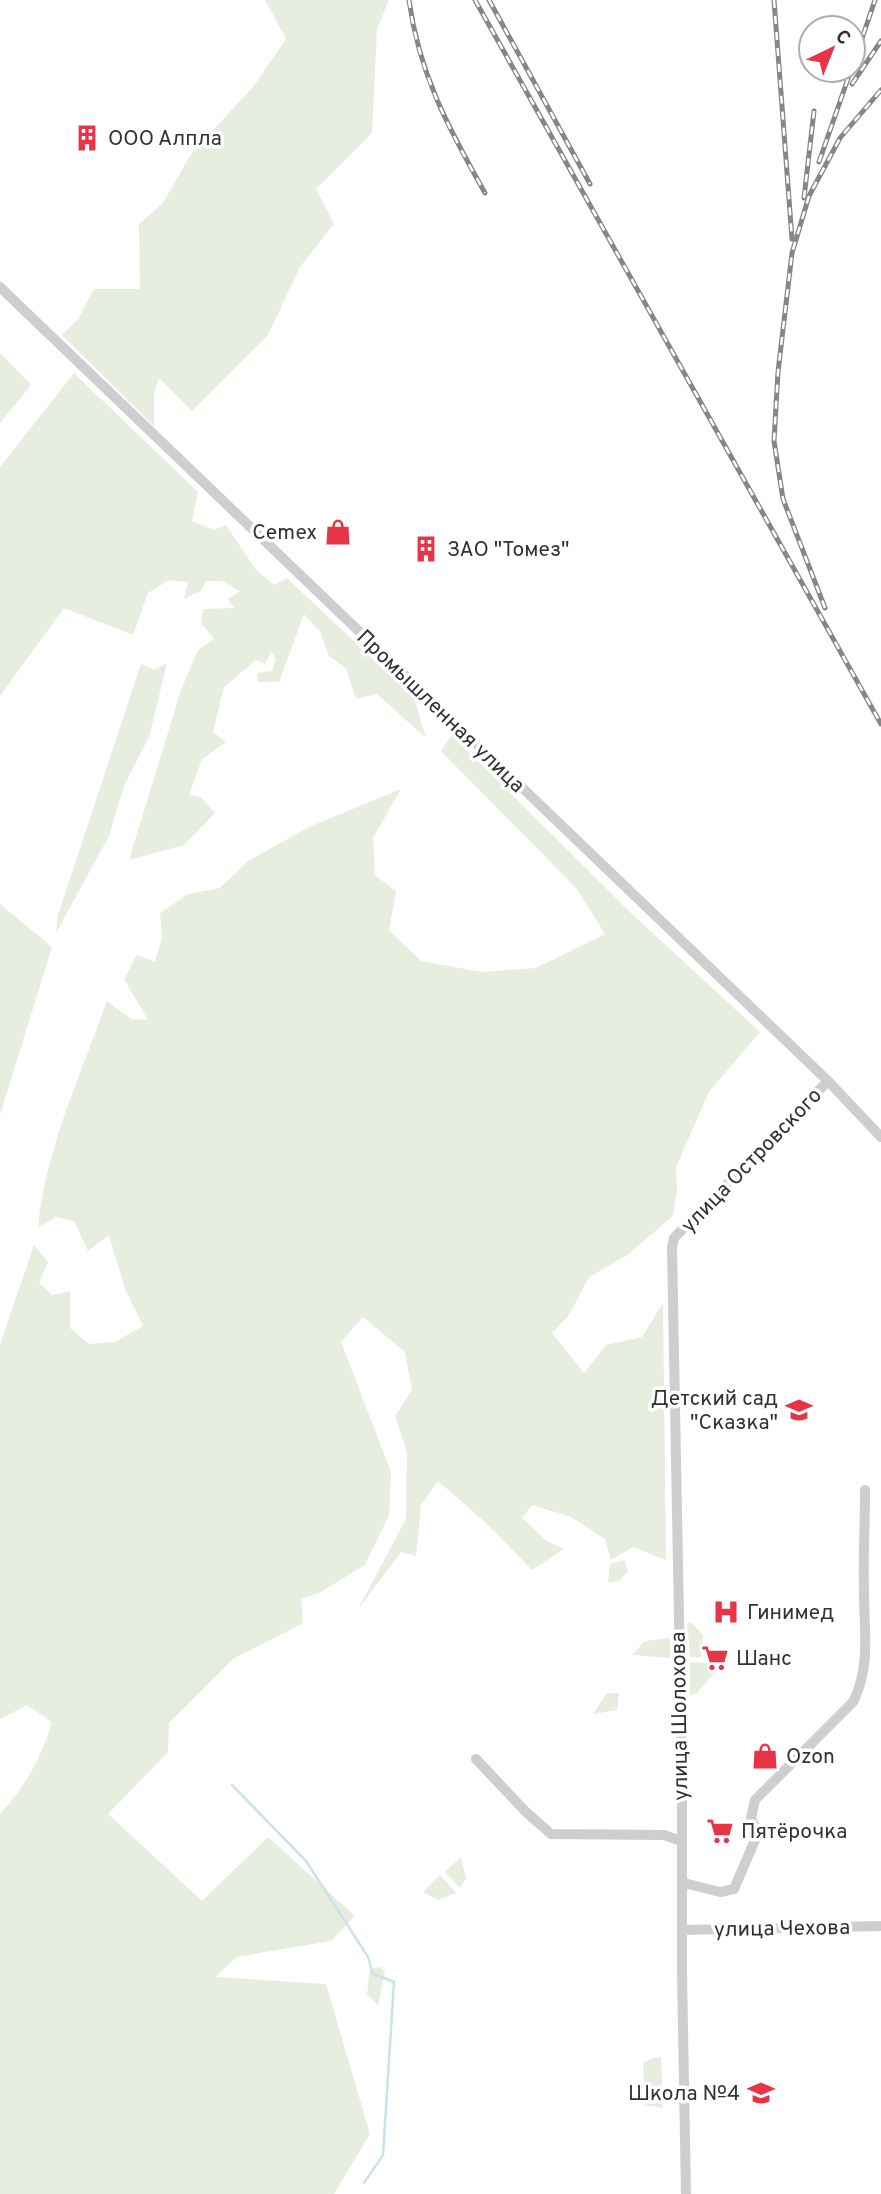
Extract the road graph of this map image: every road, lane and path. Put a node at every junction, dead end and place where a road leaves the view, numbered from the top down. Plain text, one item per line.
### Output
1 (0, 287) edge
2 (828, 1081) junction
3 (881, 1137) edge
4 (674, 1238) joint
5 (865, 1490) dead end
6 (475, 1759) dead end
7 (681, 1841) junction
8 (684, 1882) junction
9 (881, 1926) edge
10 (682, 1930) junction
11 (686, 2194) edge

1 - 2 street, Промышленная улица
2 - 3 street, Промышленная улица
2 - 4 street, улица Островского
4 - 7 street, улица Шолохова
5 - 8 street
6 - 7 street
7 - 8 street, улица Шолохова
8 - 10 street, улица Шолохова
9 - 10 street, улица Чехова
10 - 11 street, улица Шолохова

